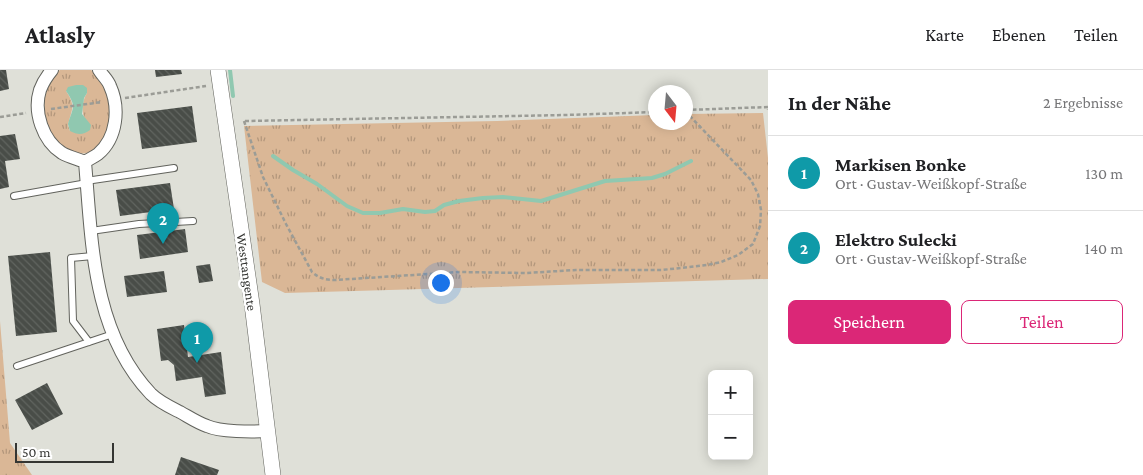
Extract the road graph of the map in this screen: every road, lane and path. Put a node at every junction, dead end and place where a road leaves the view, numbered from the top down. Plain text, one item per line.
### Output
1 (52, 70) edge
2 (99, 70) edge
3 (220, 77) edge
4 (114, 100) junction
5 (65, 107) dead end
6 (768, 110) edge
7 (693, 111) edge
8 (648, 112) edge
9 (693, 118) edge
10 (244, 121) junction
11 (226, 122) junction
12 (85, 162) junction
13 (174, 168) dead end
14 (86, 182) junction
15 (14, 196) dead end
16 (193, 221) dead end
17 (91, 231) junction
18 (93, 256) junction
19 (113, 334) junction
20 (89, 342) junction
21 (17, 366) dead end
22 (267, 430) junction
23 (273, 475) edge

1 - 12 street
2 - 4 street
3 - 4 path
3 - 11 street, Westtangente
4 - 5 path
4 - 12 street
6 - 7 path
8 - 10 path
9 - 10 path
10 - 11 path
11 - 22 street, Westtangente
12 - 14 street
13 - 14 lane
14 - 15 lane
14 - 17 street
16 - 17 lane
17 - 18 street
18 - 19 street
18 - 20 lane
19 - 20 lane
19 - 22 street
20 - 21 lane
22 - 23 street, Westtangente

